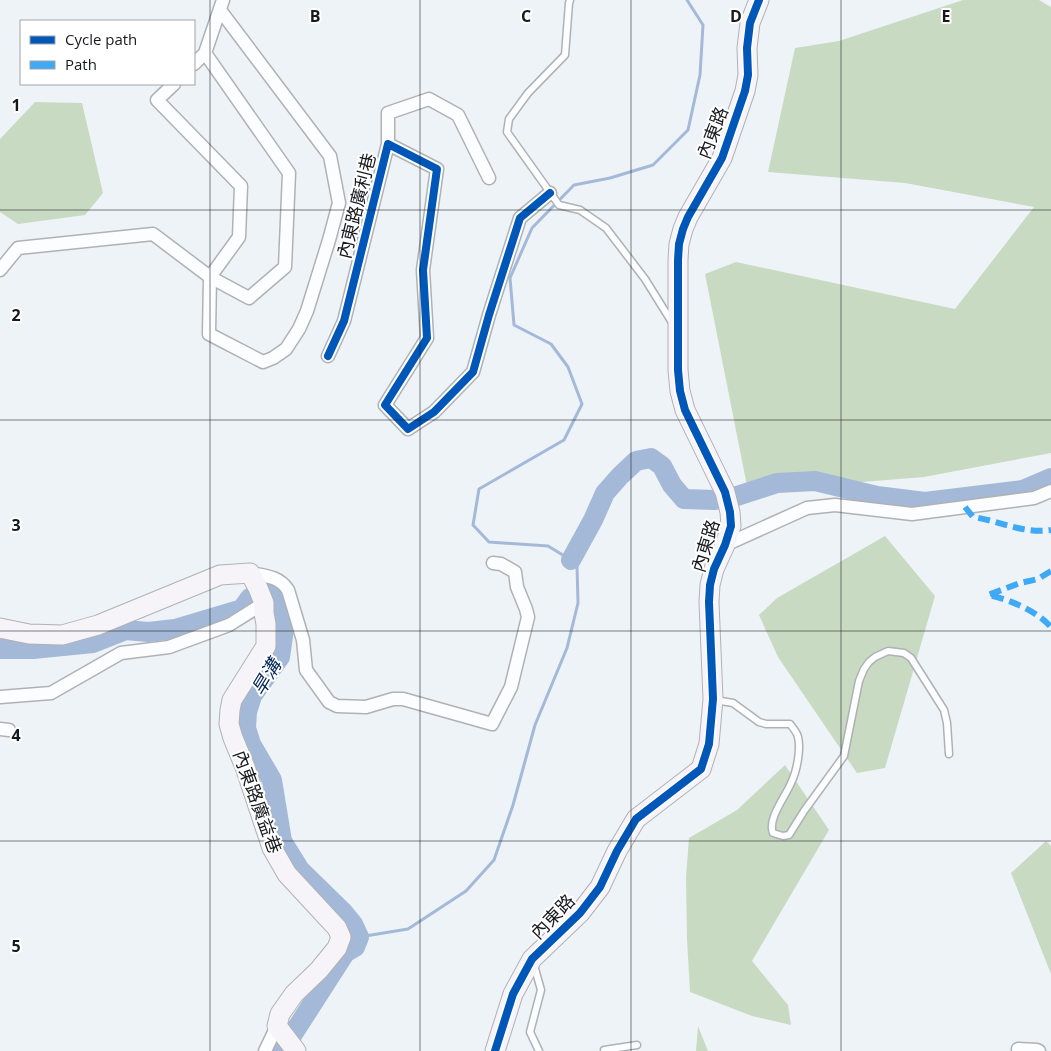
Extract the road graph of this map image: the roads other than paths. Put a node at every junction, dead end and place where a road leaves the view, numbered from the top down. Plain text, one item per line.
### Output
1 (570, 0) edge
2 (760, 0) edge
3 (222, 5) edge
4 (205, 53) junction
5 (195, 63) edge
6 (173, 85) edge
7 (388, 144) junction
8 (489, 178) dead end
9 (550, 193) junction
10 (0, 270) edge
11 (210, 277) junction
12 (678, 332) junction
13 (328, 356) dead end
14 (1051, 490) edge
15 (726, 545) junction
16 (493, 563) dead end
17 (250, 573) junction
18 (264, 603) junction
19 (0, 628) edge
20 (0, 697) edge
21 (713, 699) junction
22 (949, 754) dead end
23 (532, 959) junction
24 (277, 1026) junction
25 (637, 1045) dead end
26 (1018, 1049) dead end
27 (265, 1051) edge
28 (296, 1051) edge
29 (495, 1051) edge
30 (539, 1051) edge
31 (604, 1051) edge
32 (1039, 1051) edge

1 - 9 lane
2 - 12 street, 內東路
3 - 4 street
3 - 11 street
4 - 5 street
4 - 11 street
6 - 11 street
7 - 8 street, 內東路廣利巷
7 - 9 street, 內東路廣利巷
7 - 13 street, 內東路廣利巷
9 - 12 lane
10 - 11 street
12 - 15 street, 內東路
14 - 15 street, 內東路
15 - 21 street, 內東路
16 - 17 street
17 - 18 street, 內東路廣益巷
17 - 19 street
18 - 20 street
18 - 24 street, 內東路廣益巷
21 - 22 lane
21 - 23 street, 內東路
23 - 29 street, 內東路
23 - 30 lane, 內東路
24 - 27 street
24 - 28 street
25 - 31 lane
26 - 32 street

